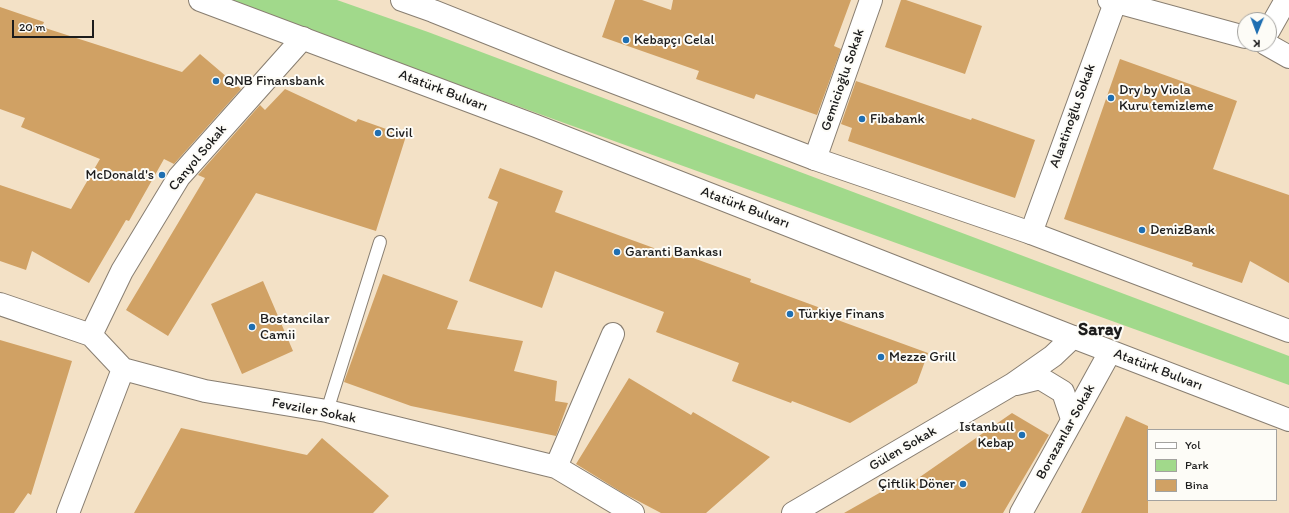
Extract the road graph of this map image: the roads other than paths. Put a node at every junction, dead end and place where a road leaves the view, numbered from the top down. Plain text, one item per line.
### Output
1 (200, 0) edge
2 (402, 0) edge
3 (871, 0) edge
4 (1114, 0) edge
5 (1286, 0) edge
6 (435, 5) edge
7 (1277, 16) edge
8 (1237, 35) edge
9 (304, 38) junction
10 (1277, 50) edge
11 (1289, 57) edge
12 (815, 159) junction
13 (1030, 233) junction
14 (380, 242) dead end
15 (0, 304) edge
16 (1289, 330) edge
17 (613, 334) dead end
18 (92, 335) junction
19 (1074, 337) junction
20 (1110, 352) junction
21 (123, 369) junction
22 (1013, 384) junction
23 (327, 412) junction
24 (1072, 420) junction
25 (1289, 420) edge
26 (556, 467) junction
27 (72, 512) edge
28 (633, 513) edge
29 (793, 513) edge
30 (1021, 513) edge

1 - 9 street, Atatürk Bulvarı
2 - 6 street
3 - 12 street, Gemicioğlu Sokak
4 - 8 street
4 - 13 street, Alaatinoğlu Sokak
5 - 7 street
6 - 12 street
9 - 18 street, Canyol Sokak
9 - 19 street, Atatürk Bulvarı
10 - 11 street
12 - 13 street
13 - 16 street
14 - 23 lane
15 - 18 street
17 - 26 street
18 - 21 street
19 - 20 street, Atatürk Bulvarı
19 - 22 street, Gülen Sokak
20 - 24 street, Borazanlar Sokak
20 - 25 street, Atatürk Bulvarı
21 - 23 street, Fevziler Sokak
21 - 27 street
22 - 24 street, Gülen Sokak
22 - 29 street, Gülen Sokak
23 - 26 street, Fevziler Sokak
24 - 30 street, Borazanlar Sokak
26 - 28 street, Fevziler Sokak

